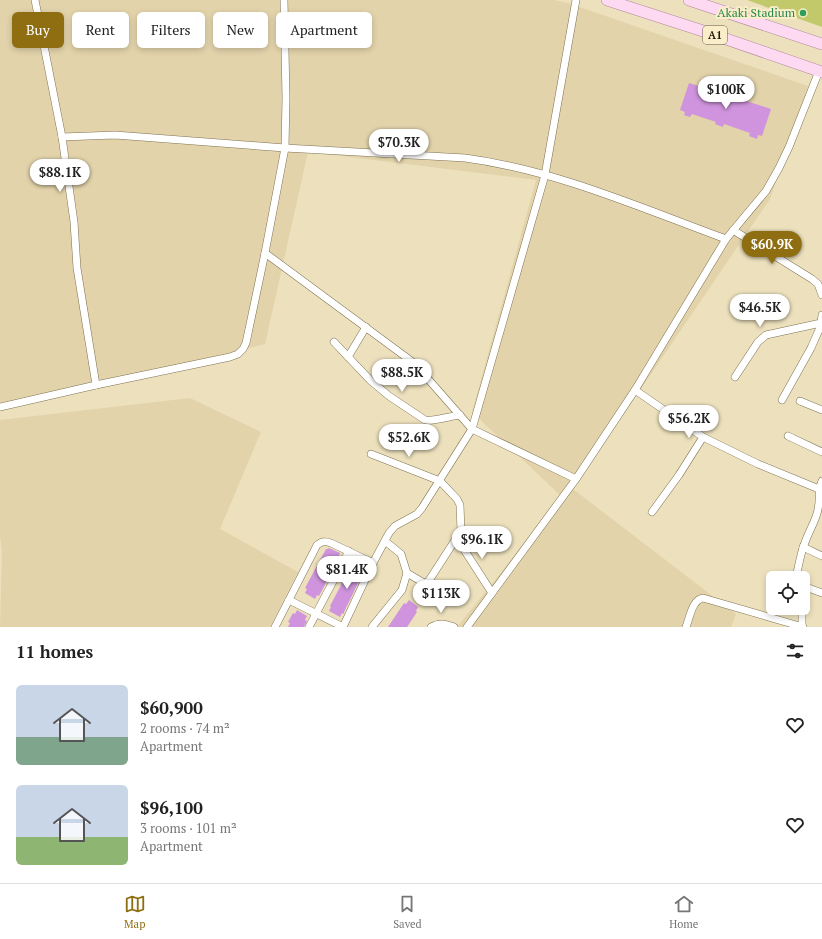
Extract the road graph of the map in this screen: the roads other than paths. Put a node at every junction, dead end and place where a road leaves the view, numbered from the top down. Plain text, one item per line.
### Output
1 (35, 0) edge
2 (284, 0) edge
3 (576, 0) edge
4 (607, 0) edge
5 (689, 0) edge
6 (822, 44) edge
7 (821, 71) edge
8 (62, 137) junction
9 (285, 148) junction
10 (545, 175) junction
11 (733, 230) junction
12 (726, 239) junction
13 (265, 253) junction
14 (822, 295) edge
15 (822, 315) edge
16 (822, 323) edge
17 (366, 327) junction
18 (334, 342) dead end
19 (348, 357) junction
20 (735, 377) dead end
21 (96, 385) junction
22 (635, 390) junction
23 (782, 400) dead end
24 (800, 401) dead end
25 (0, 407) edge
26 (822, 410) edge
27 (460, 415) junction
28 (472, 429) junction
29 (788, 436) dead end
30 (703, 437) junction
31 (822, 452) edge
32 (371, 454) dead end
33 (576, 479) junction
34 (440, 481) junction
35 (822, 481) edge
36 (819, 489) junction
37 (652, 512) dead end
38 (819, 521) edge
39 (461, 531) junction
40 (385, 540) junction
41 (803, 547) junction
42 (349, 551) junction
43 (822, 556) edge
44 (373, 563) junction
45 (798, 571) edge
46 (407, 573) junction
47 (810, 589) edge
48 (492, 593) junction
49 (822, 593) edge
50 (289, 600) junction
51 (315, 613) junction
52 (802, 615) edge
53 (275, 627) edge
54 (309, 627) edge
55 (343, 627) edge
56 (372, 627) edge
57 (431, 627) edge
58 (454, 627) edge
59 (467, 627) edge
60 (686, 627) edge
61 (802, 627) edge

1 - 8 street
2 - 9 street
3 - 10 street
4 - 7 main road, A1
5 - 6 main road, A1
7 - 11 street
8 - 9 street
8 - 21 street
9 - 10 street
9 - 13 street
10 - 12 street
10 - 28 street
11 - 12 street
11 - 14 street
12 - 22 street
13 - 17 street
13 - 21 street
15 - 16 street
16 - 20 street
16 - 23 street
17 - 19 street
17 - 27 street
18 - 19 street
19 - 27 street
21 - 25 street
22 - 30 street
22 - 33 street
24 - 26 street
27 - 28 street
28 - 33 street
28 - 34 street
29 - 31 street
30 - 36 street
30 - 37 street
32 - 34 street
33 - 48 street
34 - 39 street
34 - 40 street
35 - 36 street
36 - 38 street
38 - 41 street
39 - 46 street
39 - 48 street
40 - 44 street
40 - 46 street
41 - 43 street
41 - 45 street
42 - 44 street
42 - 50 street
42 - 51 street
44 - 55 street
46 - 56 street
47 - 49 street
48 - 59 street
50 - 51 street
50 - 53 street
51 - 54 street
51 - 55 street
52 - 61 street
57 - 58 street
60 - 61 street

